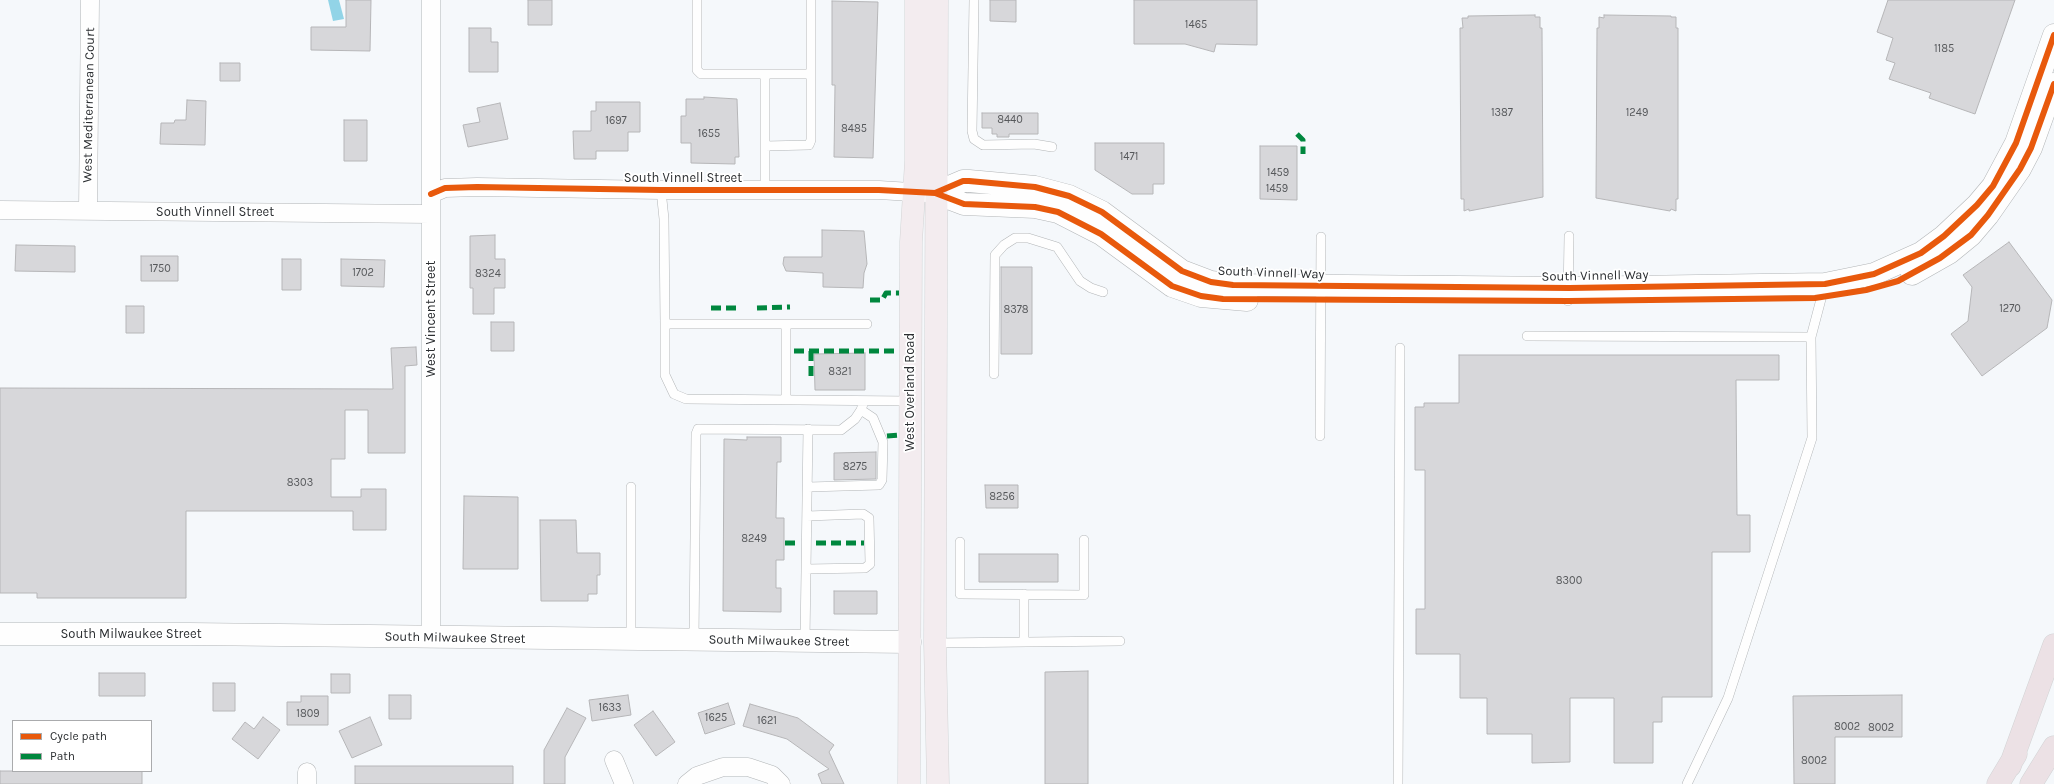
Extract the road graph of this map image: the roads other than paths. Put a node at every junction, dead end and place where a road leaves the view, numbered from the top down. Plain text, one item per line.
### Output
1 (90, 0) edge
2 (431, 0) edge
3 (697, 0) edge
4 (811, 0) edge
5 (916, 0) edge
6 (937, 0) edge
7 (974, 0) edge
8 (2054, 35) edge
9 (765, 74) junction
10 (811, 74) junction
11 (2054, 84) edge
12 (2036, 110) junction
13 (765, 146) junction
14 (1052, 146) dead end
15 (765, 189) junction
16 (661, 190) junction
17 (925, 193) junction
18 (431, 194) junction
19 (0, 210) edge
20 (88, 211) junction
21 (431, 214) junction
22 (1569, 236) dead end
23 (1321, 237) dead end
24 (1824, 290) junction
25 (1103, 292) dead end
26 (1321, 293) junction
27 (1568, 294) junction
28 (665, 324) junction
29 (786, 324) junction
30 (867, 324) dead end
31 (1527, 336) dead end
32 (1811, 337) junction
33 (1400, 348) dead end
34 (994, 374) dead end
35 (786, 400) junction
36 (864, 401) junction
37 (910, 401) junction
38 (861, 410) junction
39 (808, 429) junction
40 (1320, 436) dead end
41 (632, 487) dead end
42 (808, 487) junction
43 (910, 506) junction
44 (807, 516) junction
45 (1084, 540) dead end
46 (960, 542) dead end
47 (806, 569) junction
48 (1024, 594) junction
49 (0, 634) edge
50 (431, 638) junction
51 (631, 639) junction
52 (694, 640) junction
53 (805, 641) junction
54 (1024, 641) junction
55 (1120, 641) dead end
56 (910, 642) junction
57 (935, 643) junction
58 (2054, 645) edge
59 (2054, 678) edge
60 (2054, 747) edge
61 (909, 750) junction
62 (614, 760) dead end
63 (2004, 775) edge
64 (624, 784) edge
65 (687, 784) edge
66 (781, 784) edge
67 (909, 784) edge
68 (916, 784) edge
69 (930, 784) edge
70 (938, 784) edge
71 (1398, 784) edge
72 (1687, 784) edge
73 (2031, 784) edge

1 - 20 street, West Mediterranean Court
2 - 18 street, West Vincent Street
3 - 9 lane
4 - 10 lane
5 - 17 main road, West Overland Road
6 - 17 main road, West Overland Road
7 - 14 lane
8 - 12 street
9 - 10 lane
9 - 13 lane
10 - 13 lane
11 - 12 street
12 - 24 street, South Vinnell Way
13 - 15 lane
15 - 16 street, South Vinnell Street
15 - 17 street, South Vinnell Street
16 - 18 street, South Vinnell Street
16 - 28 lane
17 - 26 street, South Vinnell Way
17 - 37 main road, West Overland Road
17 - 57 main road, West Overland Road
18 - 21 street, West Vincent Street
19 - 20 street, South Vinnell Street
20 - 21 street, South Vinnell Street
21 - 50 street, West Vincent Street
22 - 27 lane
23 - 26 lane
24 - 27 street, South Vinnell Way
24 - 32 lane
25 - 34 lane
26 - 27 street, South Vinnell Way
26 - 40 lane
28 - 29 lane
28 - 35 lane
29 - 30 lane
29 - 35 lane
31 - 32 lane
32 - 72 lane
33 - 71 lane
35 - 36 lane
36 - 37 lane
36 - 38 lane
37 - 43 main road, West Overland Road
38 - 39 lane
38 - 42 lane
39 - 42 lane
39 - 52 lane
41 - 51 lane
42 - 44 lane
43 - 56 main road, West Overland Road
43 - 57 main road
44 - 47 lane
44 - 47 lane
45 - 48 lane
46 - 48 lane
47 - 53 lane
48 - 54 lane
49 - 50 street, South Milwaukee Street
50 - 51 street, South Milwaukee Street
51 - 52 street, South Milwaukee Street
52 - 53 street, South Milwaukee Street
53 - 56 street, South Milwaukee Street
54 - 55 lane
54 - 57 lane
56 - 61 main road, West Overland Road
56 - 69 main road
57 - 70 main road, West Overland Road
58 - 63 highway
59 - 63 highway
60 - 73 highway
61 - 67 main road, West Overland Road
61 - 68 main road
62 - 64 street
65 - 66 street

